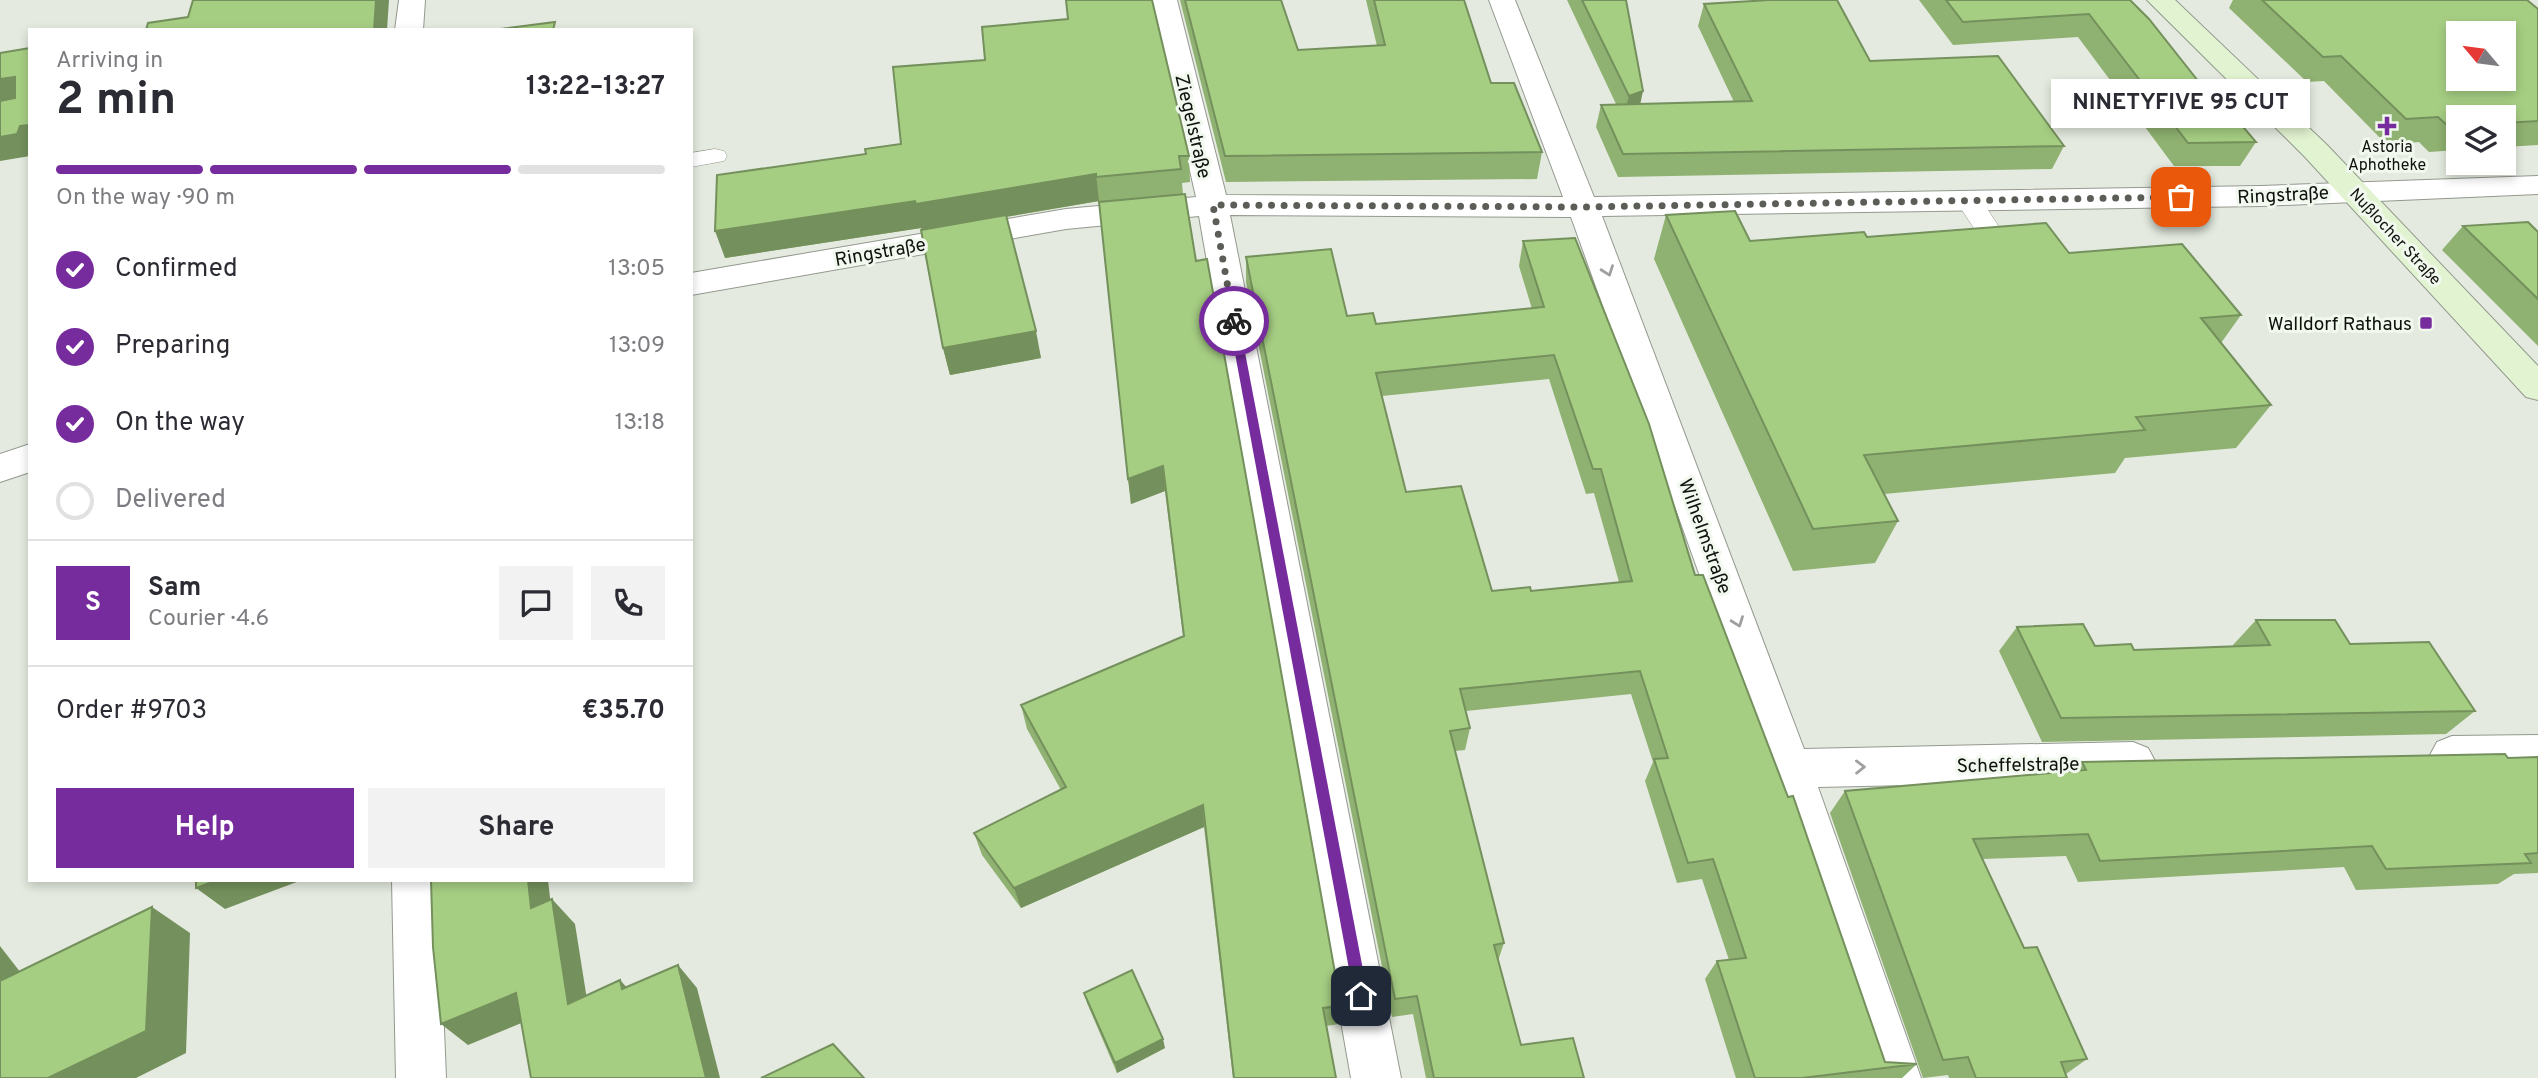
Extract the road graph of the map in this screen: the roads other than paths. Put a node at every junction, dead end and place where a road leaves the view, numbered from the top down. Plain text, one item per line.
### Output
1 (412, 0) edge
2 (1164, 0) edge
3 (1502, 0) edge
4 (2160, 0) edge
5 (409, 28) edge
6 (2538, 186) edge
7 (2354, 190) junction
8 (1969, 201) junction
9 (1213, 205) junction
10 (1584, 207) junction
11 (1964, 255) edge
12 (693, 285) edge
13 (2538, 388) edge
14 (28, 458) edge
15 (0, 468) edge
16 (2538, 754) edge
17 (2410, 756) edge
18 (2176, 761) edge
19 (1792, 768) junction
20 (415, 882) edge
21 (421, 1078) edge
22 (1376, 1078) edge
23 (1896, 1078) edge

1 - 5 street
2 - 9 street, Ziegelstraße
3 - 10 street, Wilhelmstraße
4 - 7 street, Nußlocher Straße
6 - 7 street, Ringstraße
7 - 8 street, Ringstraße
7 - 13 street, Nußlocher Straße
8 - 10 street, Ringstraße
8 - 11 lane
9 - 10 street, Ringstraße
9 - 12 street, Ringstraße
9 - 22 street, Ziegelstraße
10 -> 19 street, Wilhelmstraße
14 - 15 street
16 - 17 street
19 -> 18 street, Scheffelstraße
19 - 23 street, Wilhelmstraße
20 - 21 street

